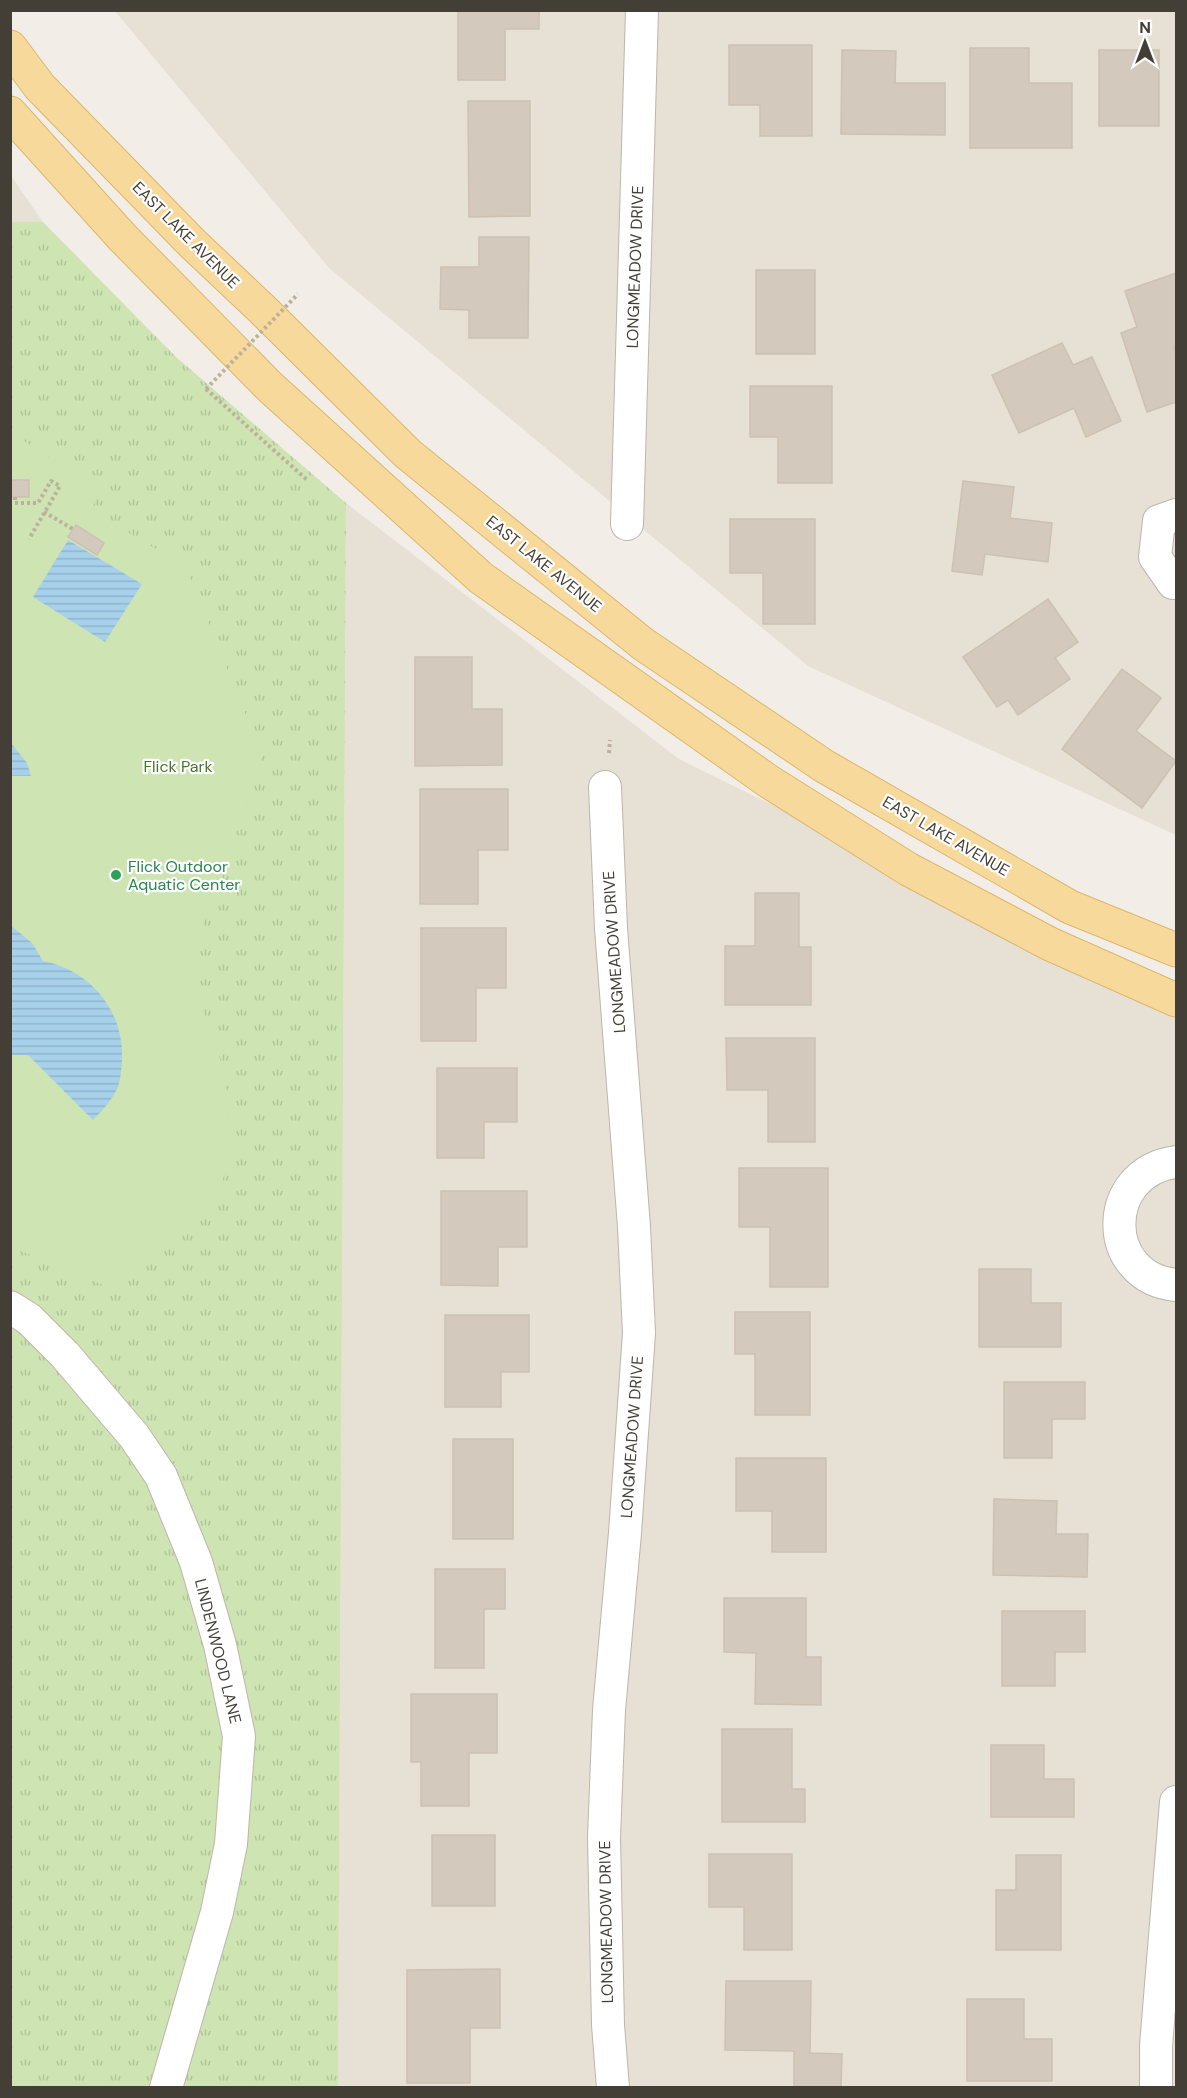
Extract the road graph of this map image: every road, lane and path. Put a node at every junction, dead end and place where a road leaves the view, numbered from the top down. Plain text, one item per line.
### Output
1 (642, 10) edge
2 (10, 47) edge
3 (10, 113) edge
4 (298, 294) dead end
5 (307, 480) dead end
6 (15, 497) dead end
7 (45, 512) junction
8 (1176, 514) edge
9 (627, 524) dead end
10 (73, 529) dead end
11 (28, 539) dead end
12 (1176, 583) edge
13 (605, 787) dead end
14 (1176, 950) edge
15 (1176, 1000) edge
16 (1176, 1162) edge
17 (1176, 1285) edge
18 (10, 1307) edge
19 (1176, 1803) edge
20 (166, 2088) edge
21 (613, 2088) edge
22 (1156, 2088) edge

1 - 9 street, LONGMEADOW DRIVE
2 - 14 main road, EAST LAKE AVENUE
3 - 15 main road
4 - 5 path, bridge
6 - 7 path
7 - 10 path
7 - 11 path
8 - 12 street
13 - 21 street, LONGMEADOW DRIVE
16 - 17 street
18 - 20 street, LINDENWOOD LANE
19 - 22 street

